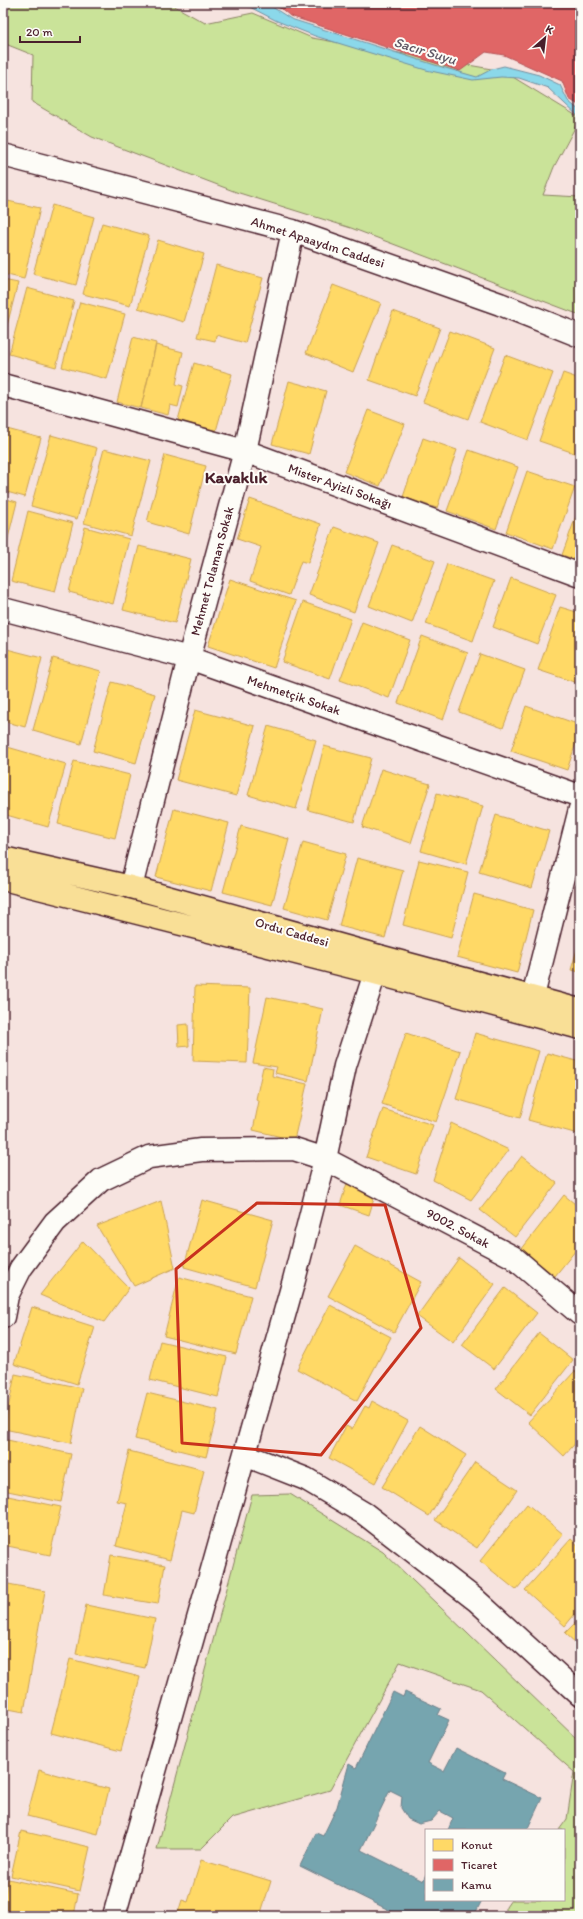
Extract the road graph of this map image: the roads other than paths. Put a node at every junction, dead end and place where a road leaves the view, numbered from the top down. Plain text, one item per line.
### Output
1 (3, 155) edge
2 (293, 231) junction
3 (580, 336) edge
4 (3, 385) edge
5 (245, 450) junction
6 (580, 575) edge
7 (3, 609) edge
8 (189, 658) junction
9 (580, 796) edge
10 (580, 808) edge
11 (3, 858) edge
12 (3, 879) edge
13 (131, 887) junction
14 (377, 965) junction
15 (533, 996) junction
16 (580, 1010) edge
17 (580, 1028) edge
18 (325, 1158) junction
19 (580, 1314) edge
20 (3, 1318) edge
21 (245, 1455) junction
22 (580, 1695) edge
23 (114, 1916) edge

1 - 2 street, Ahmet Apaaydın Caddesi
2 - 3 street, Ahmet Apaaydın Caddesi
2 - 5 street, Mehmet Tolaman Sokak
4 - 5 street, Mister Ayizli Sokağı
5 - 6 street, Mister Ayizli Sokağı
5 - 8 street, Mehmet Tolaman Sokak
7 - 8 street, Mehmetçik Sokak
8 - 9 street, Mehmetçik Sokak
8 - 13 street, Mehmet Tolaman Sokak
10 - 15 street
11 - 13 main road, Ordu Caddesi
12 - 14 main road, Ordu Caddesi
13 - 14 main road, Ordu Caddesi
14 - 15 main road, Ordu Caddesi
14 - 17 main road, Ordu Caddesi
14 - 18 street
15 - 16 main road, Ordu Caddesi
18 - 19 street, 9002. Sokak
18 - 20 street, 9002. Sokak
18 - 21 street
21 - 22 street
21 - 23 street

